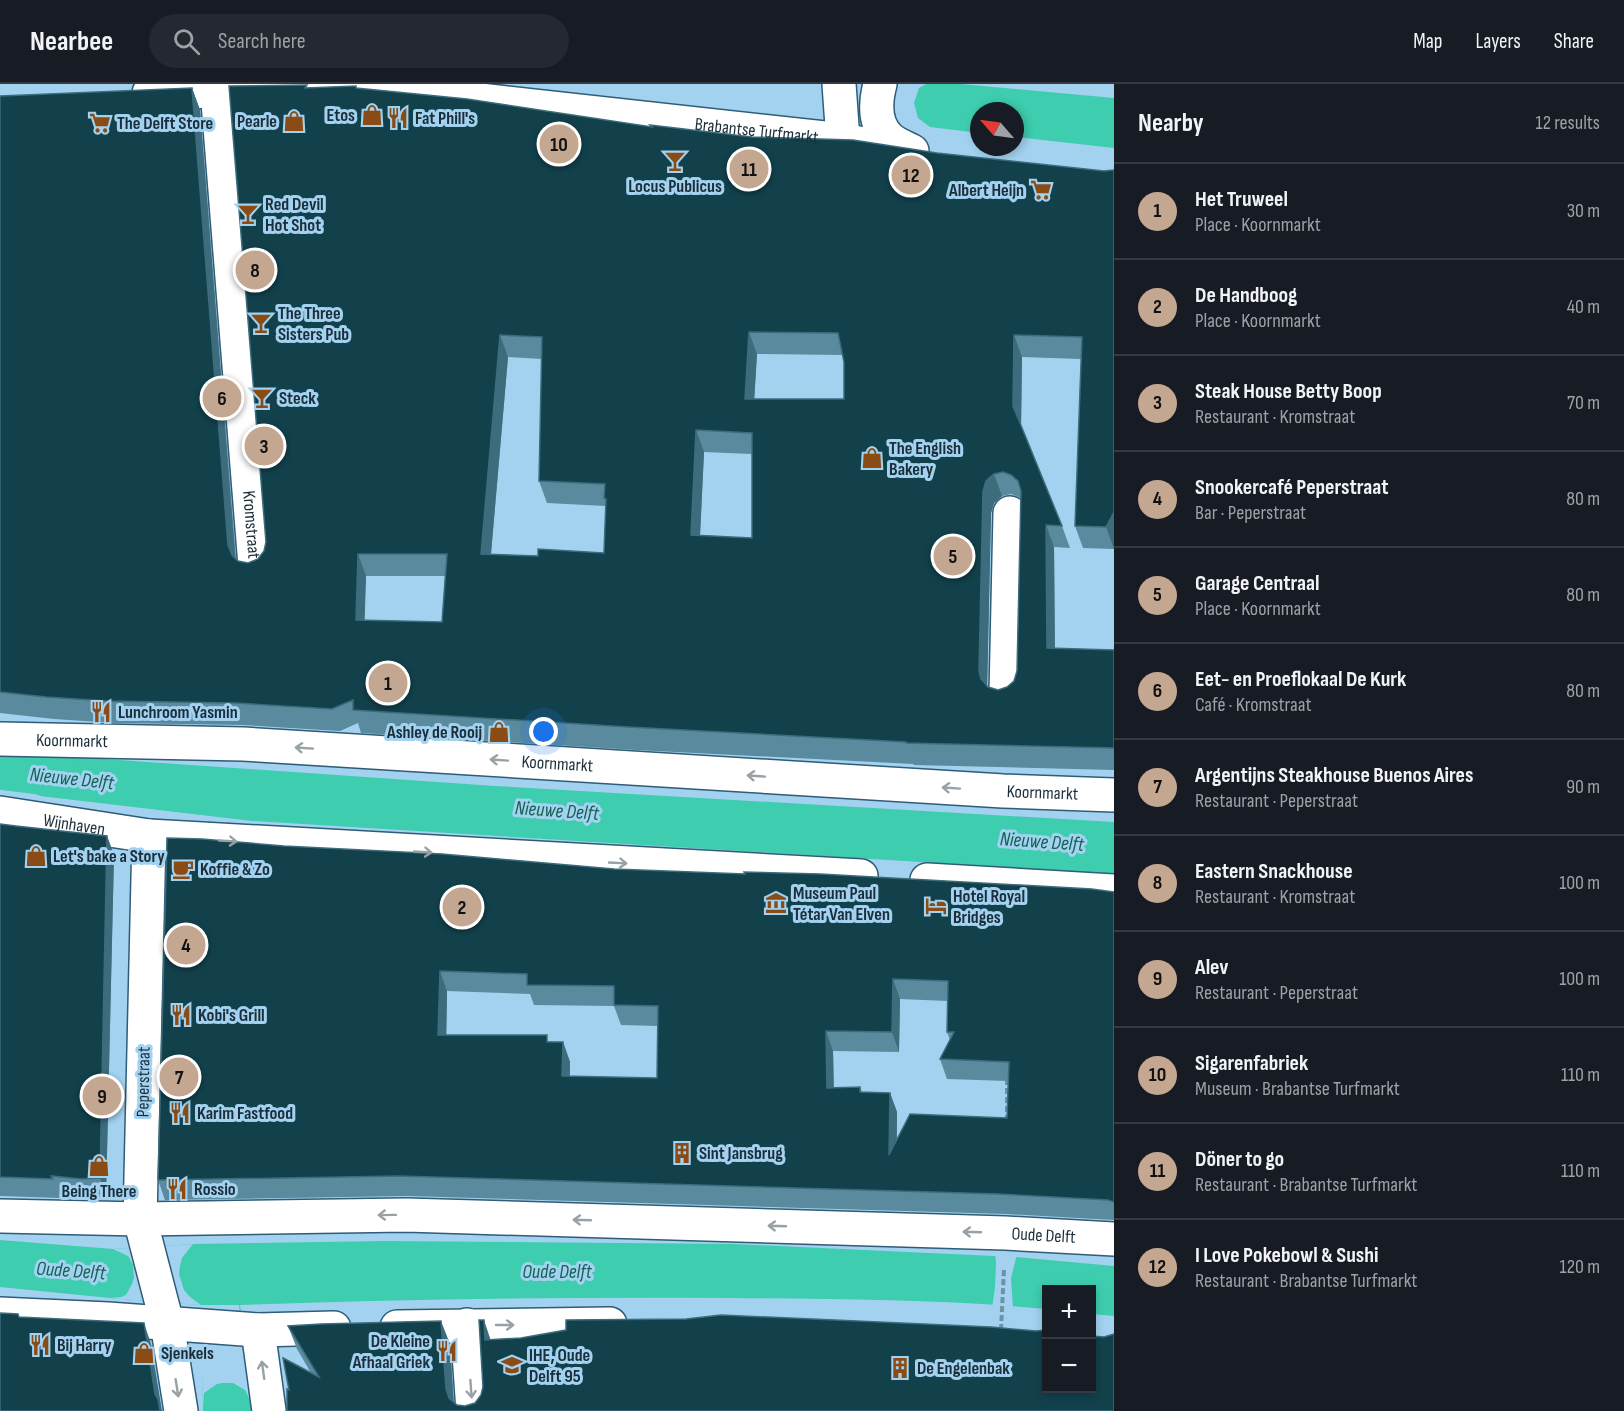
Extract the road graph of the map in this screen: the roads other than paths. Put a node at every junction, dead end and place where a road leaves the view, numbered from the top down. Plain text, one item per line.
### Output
1 (838, 84) edge
2 (880, 84) edge
3 (398, 88) edge
4 (217, 90) junction
5 (126, 94) edge
6 (843, 140) junction
7 (1010, 513) dead end
8 (255, 566) edge
9 (1006, 693) edge
10 (0, 739) edge
11 (1114, 795) edge
12 (0, 813) edge
13 (149, 836) junction
14 (1114, 891) edge
15 (0, 1216) edge
16 (144, 1233) junction
17 (1114, 1239) edge
18 (0, 1314) edge
19 (172, 1318) junction
20 (634, 1324) edge
21 (467, 1325) junction
22 (251, 1330) junction
23 (181, 1411) edge
24 (268, 1411) edge
25 (473, 1411) edge

1 - 6 street
2 - 6 street, Brabantse Turfmarkt
3 - 4 street, Brabantse Turfmarkt
3 - 6 street, Brabantse Turfmarkt
4 - 5 street, Brabantse Turfmarkt
4 - 8 street, Kromstraat
7 - 9 street
11 -> 10 street, Koornmarkt
12 - 13 street, Wijnhaven
13 -> 14 street
13 - 16 street, Peperstraat
15 - 16 street, Oude Delft
17 -> 16 street, Oude Delft
16 - 19 street, Peperstraat
18 - 19 street
19 - 22 street
19 -> 23 street, Peperstraat
21 -> 20 street
21 - 22 street
21 -> 25 street
24 -> 22 street

